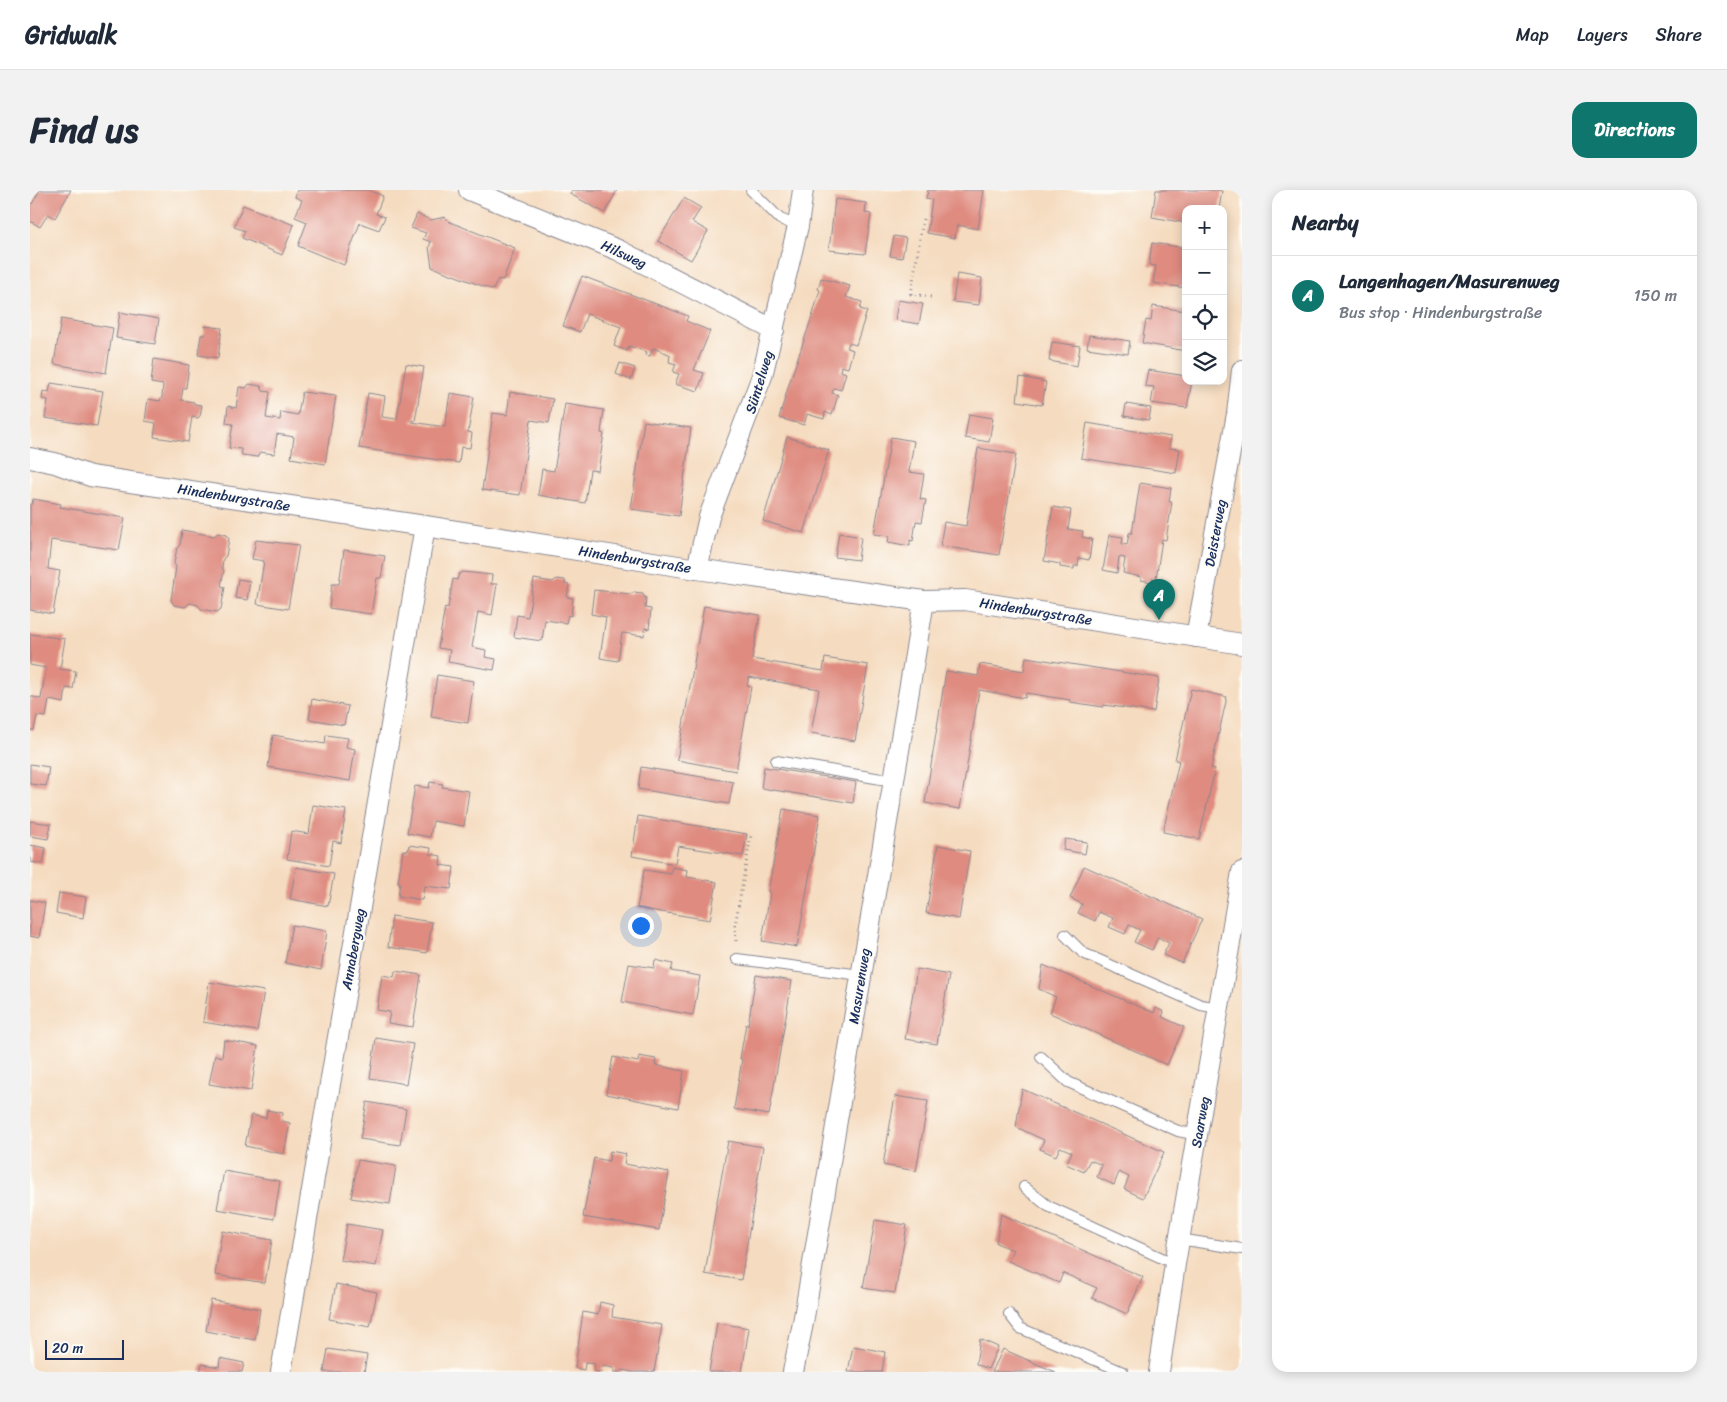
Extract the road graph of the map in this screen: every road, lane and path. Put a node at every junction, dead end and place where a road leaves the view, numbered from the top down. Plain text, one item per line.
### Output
1 (469, 190) edge
2 (751, 190) edge
3 (803, 190) edge
4 (923, 219) dead end
5 (798, 226) junction
6 (931, 297) dead end
7 (774, 330) junction
8 (1242, 370) edge
9 (30, 458) edge
10 (425, 526) junction
11 (697, 569) junction
12 (924, 600) junction
13 (1196, 637) junction
14 (1242, 644) edge
15 (776, 761) dead end
16 (893, 781) junction
17 (751, 835) dead end
18 (1242, 872) edge
19 (1065, 935) dead end
20 (737, 960) joint
21 (861, 975) junction
22 (1219, 1008) junction
23 (1040, 1057) dead end
24 (1198, 1135) junction
25 (1024, 1187) dead end
26 (1179, 1239) junction
27 (1242, 1249) edge
28 (1175, 1264) junction
29 (1009, 1314) dead end
30 (281, 1372) edge
31 (793, 1372) edge
32 (1123, 1372) edge
33 (1159, 1372) edge

1 - 7 street, Hilsweg
2 - 5 lane
3 - 5 street, Süntelweg
4 - 6 path
5 - 7 street, Süntelweg
7 - 11 street, Süntelweg
8 - 13 street, Deisterweg
9 - 10 street, Hindenburgstraße
10 - 11 street, Hindenburgstraße
10 - 30 street, Annabergweg
11 - 12 street, Hindenburgstraße
12 - 13 street, Hindenburgstraße
12 - 16 street, Masurenweg
13 - 14 street, Hindenburgstraße
15 - 16 lane
16 - 21 street, Masurenweg
17 - 20 path
18 - 22 street, Saarweg
19 - 22 lane
20 - 21 lane
21 - 31 street, Masurenweg
22 - 24 street, Saarweg
23 - 24 lane
24 - 26 street, Saarweg
25 - 28 lane
26 - 27 lane
26 - 28 street, Saarweg
28 - 33 street, Saarweg
29 - 32 lane

